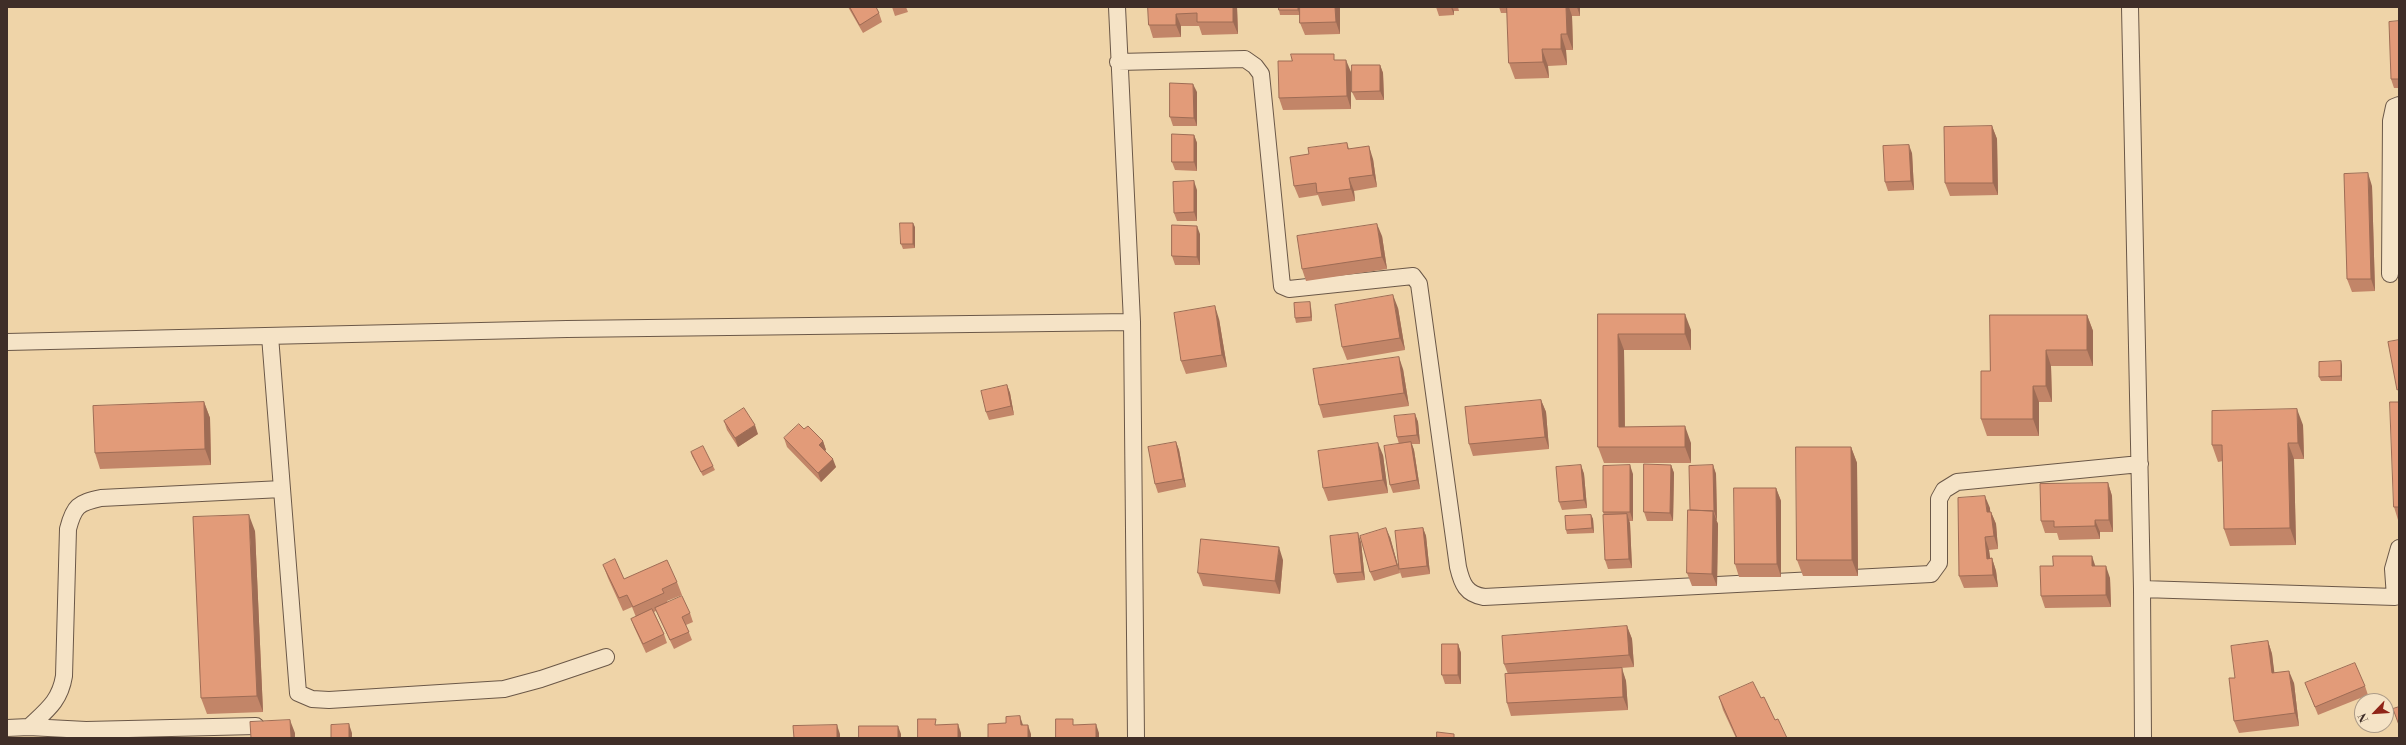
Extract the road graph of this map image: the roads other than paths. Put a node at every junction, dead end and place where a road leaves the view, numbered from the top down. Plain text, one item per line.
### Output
1 (1117, 7) edge
2 (2130, 7) edge
3 (1118, 62) junction
4 (2399, 104) edge
5 (2390, 274) dead end
6 (1132, 322) junction
7 (270, 336) junction
8 (7, 342) edge
9 (2140, 464) junction
10 (282, 489) junction
11 (2399, 548) edge
12 (2142, 589) junction
13 (2397, 597) edge
14 (606, 657) dead end
15 (256, 726) edge
16 (29, 727) junction
17 (7, 728) edge
18 (1136, 738) edge
19 (2143, 738) edge

1 - 3 street
2 - 9 street
3 - 6 street
3 - 9 street
4 - 5 street
6 - 7 street
6 - 18 street
7 - 8 street
7 - 10 street
9 - 12 street
10 - 14 street
10 - 16 street
11 - 13 street
12 - 13 street
12 - 19 street
15 - 16 street
16 - 17 street

